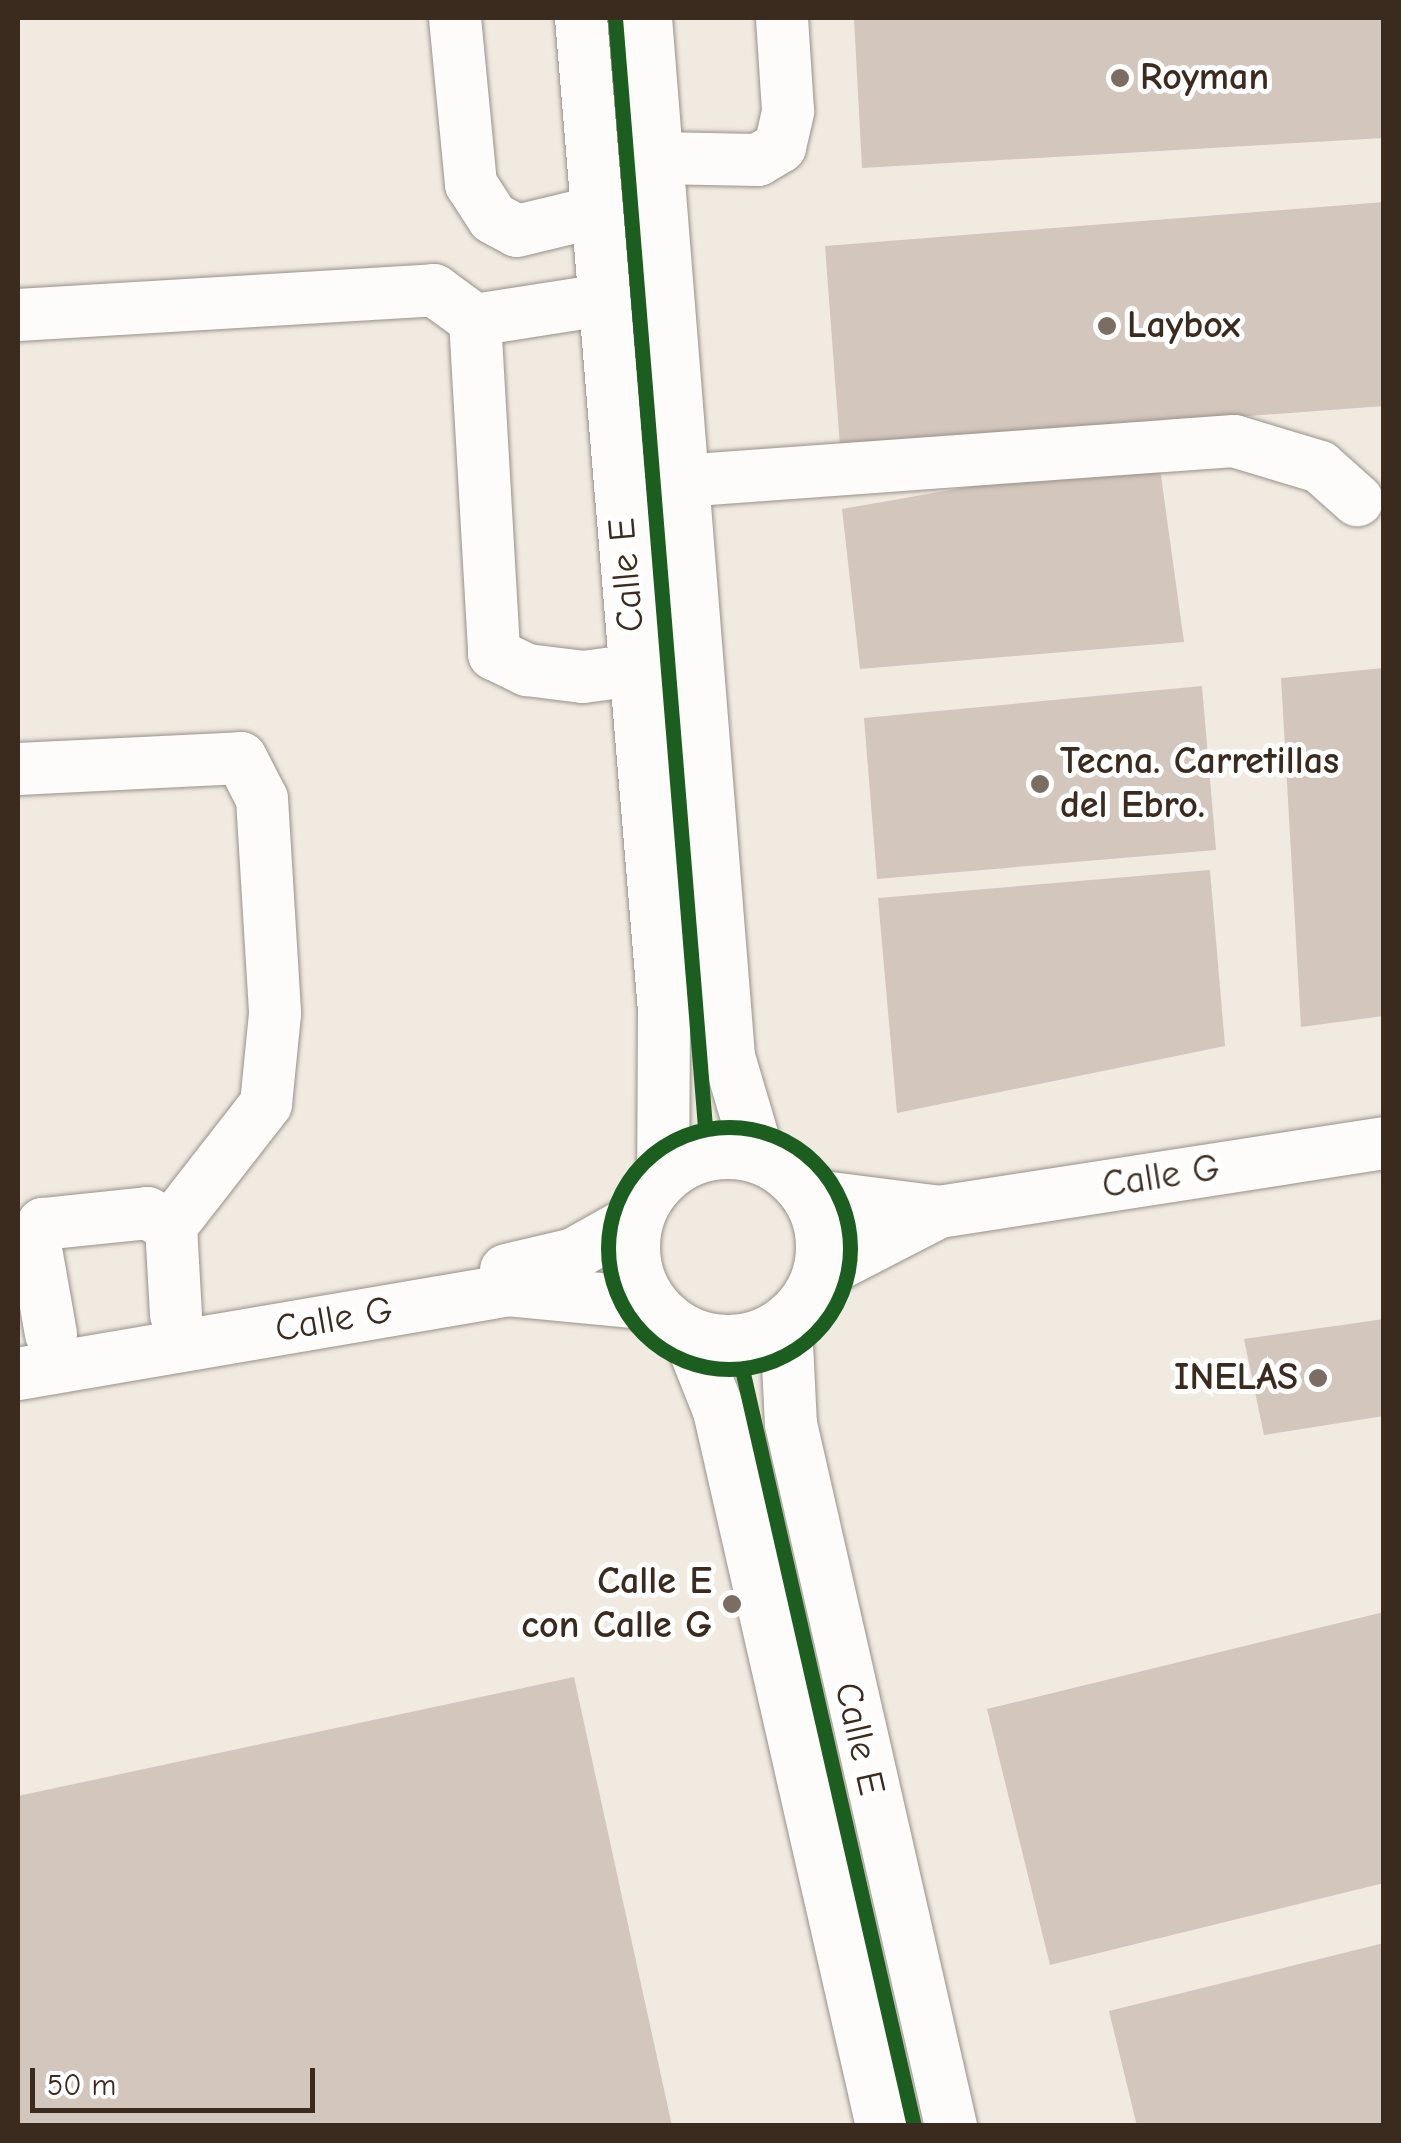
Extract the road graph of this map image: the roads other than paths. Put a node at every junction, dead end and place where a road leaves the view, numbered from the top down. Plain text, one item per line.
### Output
1 (455, 18) edge
2 (581, 18) edge
3 (646, 18) edge
4 (782, 18) edge
5 (658, 158) junction
6 (596, 212) junction
7 (603, 300) junction
8 (18, 315) edge
9 (475, 320) junction
10 (682, 481) junction
11 (1356, 500) dead end
12 (636, 670) junction
13 (18, 769) edge
14 (1384, 1143) edge
15 (759, 1158) junction
16 (807, 1195) junction
17 (651, 1198) junction
18 (30, 1209) edge
19 (939, 1212) junction
20 (171, 1226) junction
21 (819, 1274) junction
22 (176, 1315) junction
23 (670, 1319) junction
24 (786, 1323) junction
25 (34, 1336) edge
26 (18, 1374) edge
27 (882, 2126) edge
28 (951, 2126) edge

1 - 6 street
2 - 6 street, Calle E
3 - 5 street, Calle E
4 - 5 street
5 - 10 street, Calle E
6 - 7 street, Calle E
7 - 9 street
7 - 12 street, Calle E
8 - 9 street
9 - 12 street
10 - 11 street
10 - 15 street, Calle E
12 - 17 street, Calle E
13 - 20 street
14 - 19 street, Calle G
15 - 16 street
15 - 17 street
16 - 19 street, Calle G
16 - 21 street
17 - 22 street, Calle G
17 - 23 street
18 - 20 street
18 - 25 street
19 - 21 street, Calle G
20 - 22 street
21 - 24 street
22 - 25 street, Calle G
23 - 24 street
23 - 26 street, Calle G
23 - 27 street, Calle E
24 - 28 street, Calle E

